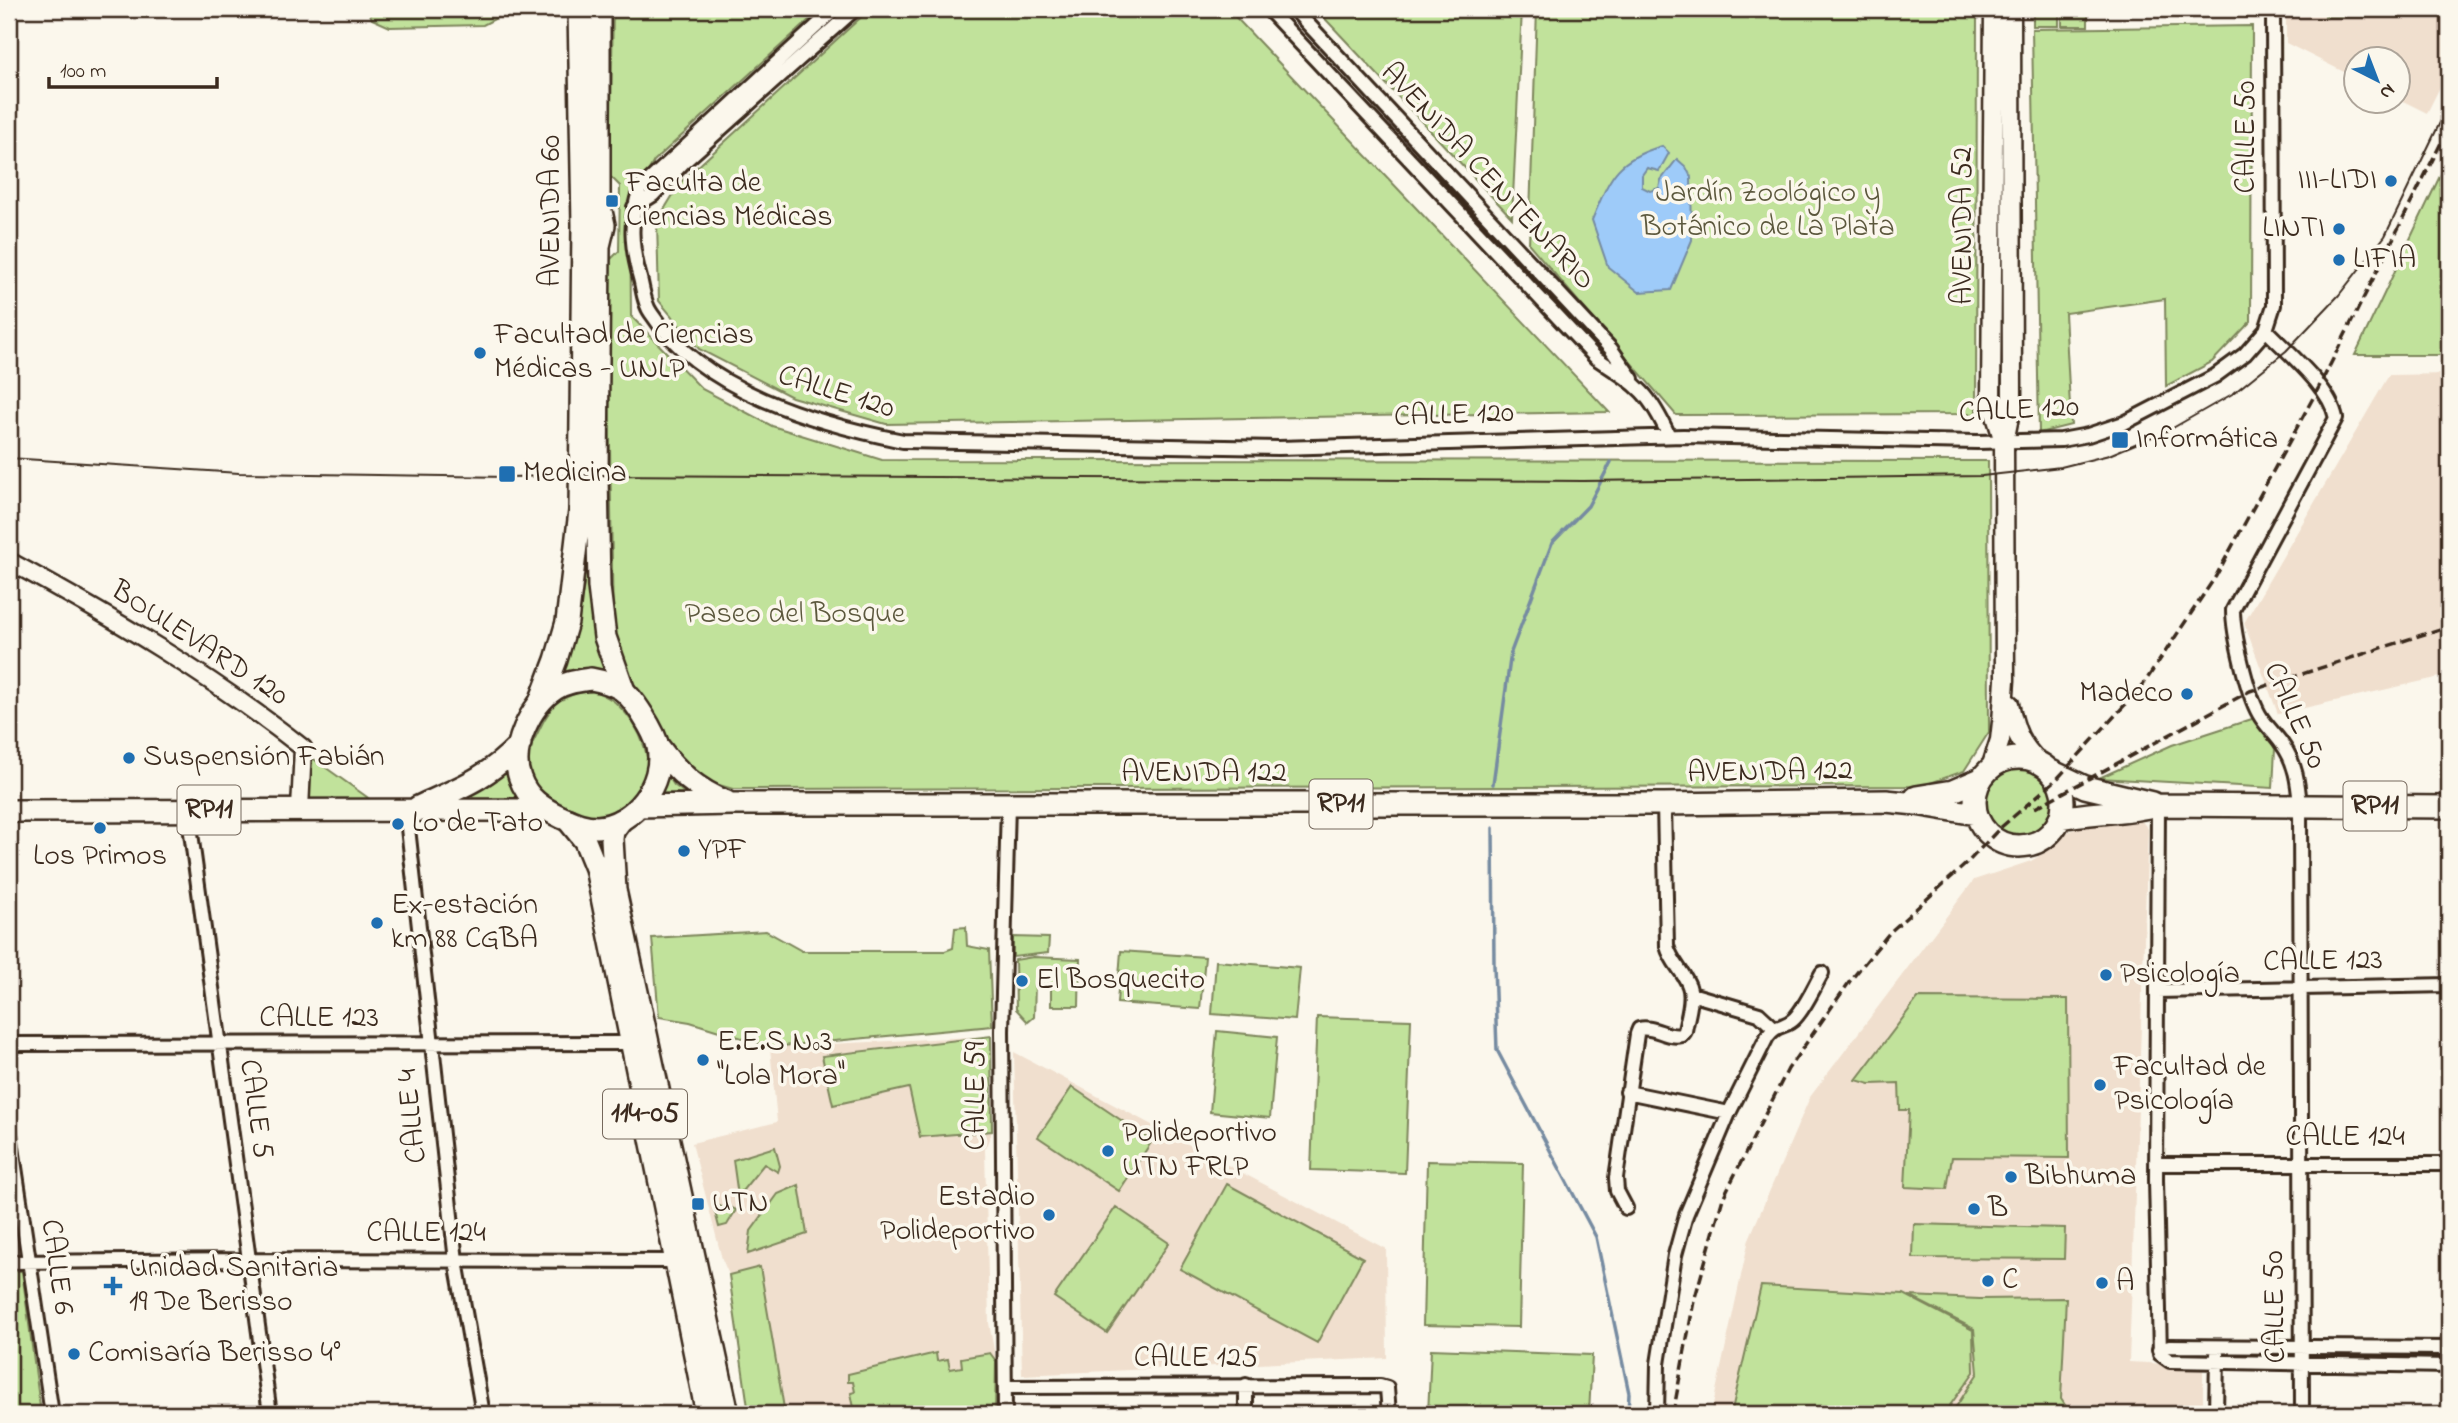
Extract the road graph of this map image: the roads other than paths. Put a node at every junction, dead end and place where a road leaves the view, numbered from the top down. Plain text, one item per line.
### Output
1 (579, 9) edge
2 (599, 9) edge
3 (835, 9) edge
4 (855, 9) edge
5 (1268, 9) edge
6 (1294, 9) edge
7 (1994, 9) edge
8 (2011, 9) edge
9 (2273, 9) edge
10 (634, 207) junction
11 (2266, 331) junction
12 (1637, 384) junction
13 (1669, 436) junction
14 (2004, 442) junction
15 (9, 561) edge
16 (2004, 680) junction
17 (624, 691) junction
18 (540, 702) junction
19 (520, 744) junction
20 (658, 746) junction
21 (2045, 767) junction
22 (1986, 774) junction
23 (1886, 801) junction
24 (732, 804) junction
25 (1008, 804) junction
26 (1664, 804) junction
27 (2158, 805) junction
28 (2300, 805) junction
29 (639, 806) junction
30 (2449, 807) edge
31 (300, 809) junction
32 (408, 810) junction
33 (546, 810) junction
34 (9, 811) edge
35 (188, 811) junction
36 (1976, 814) junction
37 (2060, 818) junction
38 (568, 820) junction
39 (621, 820) junction
40 (1822, 973) dead end
41 (2449, 985) edge
42 (2301, 989) junction
43 (2157, 991) junction
44 (1691, 994) junction
45 (1774, 1028) junction
46 (9, 1044) edge
47 (630, 1044) junction
48 (432, 1045) junction
49 (220, 1046) junction
50 (1627, 1092) junction
51 (1729, 1113) junction
52 (9, 1127) edge
53 (2157, 1164) junction
54 (2300, 1164) junction
55 (2449, 1164) edge
56 (1626, 1208) dead end
57 (249, 1260) junction
58 (456, 1261) junction
59 (675, 1261) junction
60 (9, 1262) edge
61 (29, 1262) junction
62 (2304, 1347) junction
63 (2449, 1348) edge
64 (2217, 1354) junction
65 (2303, 1364) junction
66 (2449, 1366) edge
67 (1246, 1385) junction
68 (1005, 1387) junction
69 (52, 1414) edge
70 (270, 1414) edge
71 (484, 1414) edge
72 (707, 1414) edge
73 (728, 1414) edge
74 (1005, 1414) edge
75 (1246, 1414) edge
76 (1389, 1414) edge
77 (1657, 1414) edge
78 (2216, 1414) edge
79 (2302, 1414) edge

1 - 18 main road, AVENIDA 60
2 - 17 main road, AVENIDA 60
3 - 10 street
4 - 10 street
5 - 12 street
6 - 12 street, AVENIDA CENTENARIO
7 - 14 main road, AVENIDA 52
8 - 14 main road, AVENIDA 52
9 - 11 street, CALLE 50
10 - 13 street, CALLE 120
11 - 14 street, CALLE 120
11 - 28 street, CALLE 50
12 - 13 street, AVENIDA CENTENARIO
13 - 14 street, CALLE 120
14 - 16 main road, AVENIDA 52
15 - 31 street, BOULEVARD 120
16 - 21 main road, AVENIDA 52
16 - 22 main road, AVENIDA 52
17 - 18 main road
17 - 20 main road, RP11
18 - 19 main road, RP11
19 - 32 main road, RP11
19 - 33 main road, RP11
20 - 24 main road, AVENIDA 122 / RP11
20 - 29 main road, RP11
21 - 22 main road, RP11
21 - 27 main road, RP11
21 - 37 main road
22 - 23 main road, AVENIDA 122 / RP11
22 - 36 main road
23 - 26 main road, AVENIDA 122 / RP11
23 - 36 main road, AVENIDA 122 / RP11
24 - 25 main road, AVENIDA 122 / RP11
24 - 29 main road, AVENIDA 122 / RP11
25 - 26 main road, AVENIDA 122 / RP11
25 - 68 street, CALLE 59
26 - 44 street
27 - 28 main road, RP11
27 - 37 main road, RP11
27 - 43 street
28 - 30 main road, RP11
28 - 42 street, CALLE 50
29 - 39 main road, RP11
31 - 32 main road, RP11
31 - 35 main road, RP11
32 - 33 main road, RP11
32 - 48 street, CALLE 4
33 - 38 main road, RP11
34 - 35 main road, RP11
35 - 49 street, CALLE 5
36 - 37 main road
38 - 39 main road, RP11
38 - 47 main road, 114-05
39 - 73 main road, 114-05
40 - 45 street
41 - 42 street, CALLE 123
42 - 43 street, CALLE 123
42 - 54 street, CALLE 50
43 - 53 street
44 - 45 street
44 - 50 street
45 - 51 street
46 - 49 street, CALLE 123
47 - 48 street, CALLE 123
47 - 59 main road, 114-05
48 - 49 street, CALLE 123
48 - 58 street, CALLE 4
49 - 57 street, CALLE 5
50 - 51 street
50 - 56 street
51 - 77 street
52 - 61 street, CALLE 6
53 - 54 street, CALLE 124
53 - 64 street
54 - 55 street, CALLE 124
54 - 62 street, CALLE 50
57 - 58 street, CALLE 124
57 - 61 street, CALLE 124
57 - 70 street, CALLE 5
58 - 59 street, CALLE 124
58 - 71 street, CALLE 4
59 - 72 main road, 114-05
60 - 61 street, CALLE 124
61 - 69 street, CALLE 6
62 - 63 street
62 - 64 street
62 - 65 street, CALLE 50
64 - 65 street
64 - 78 street
65 - 66 street
65 - 79 street, CALLE 50
67 - 68 street, CALLE 125
67 - 75 street
67 - 76 street, CALLE 125
68 - 74 street, CALLE 59

